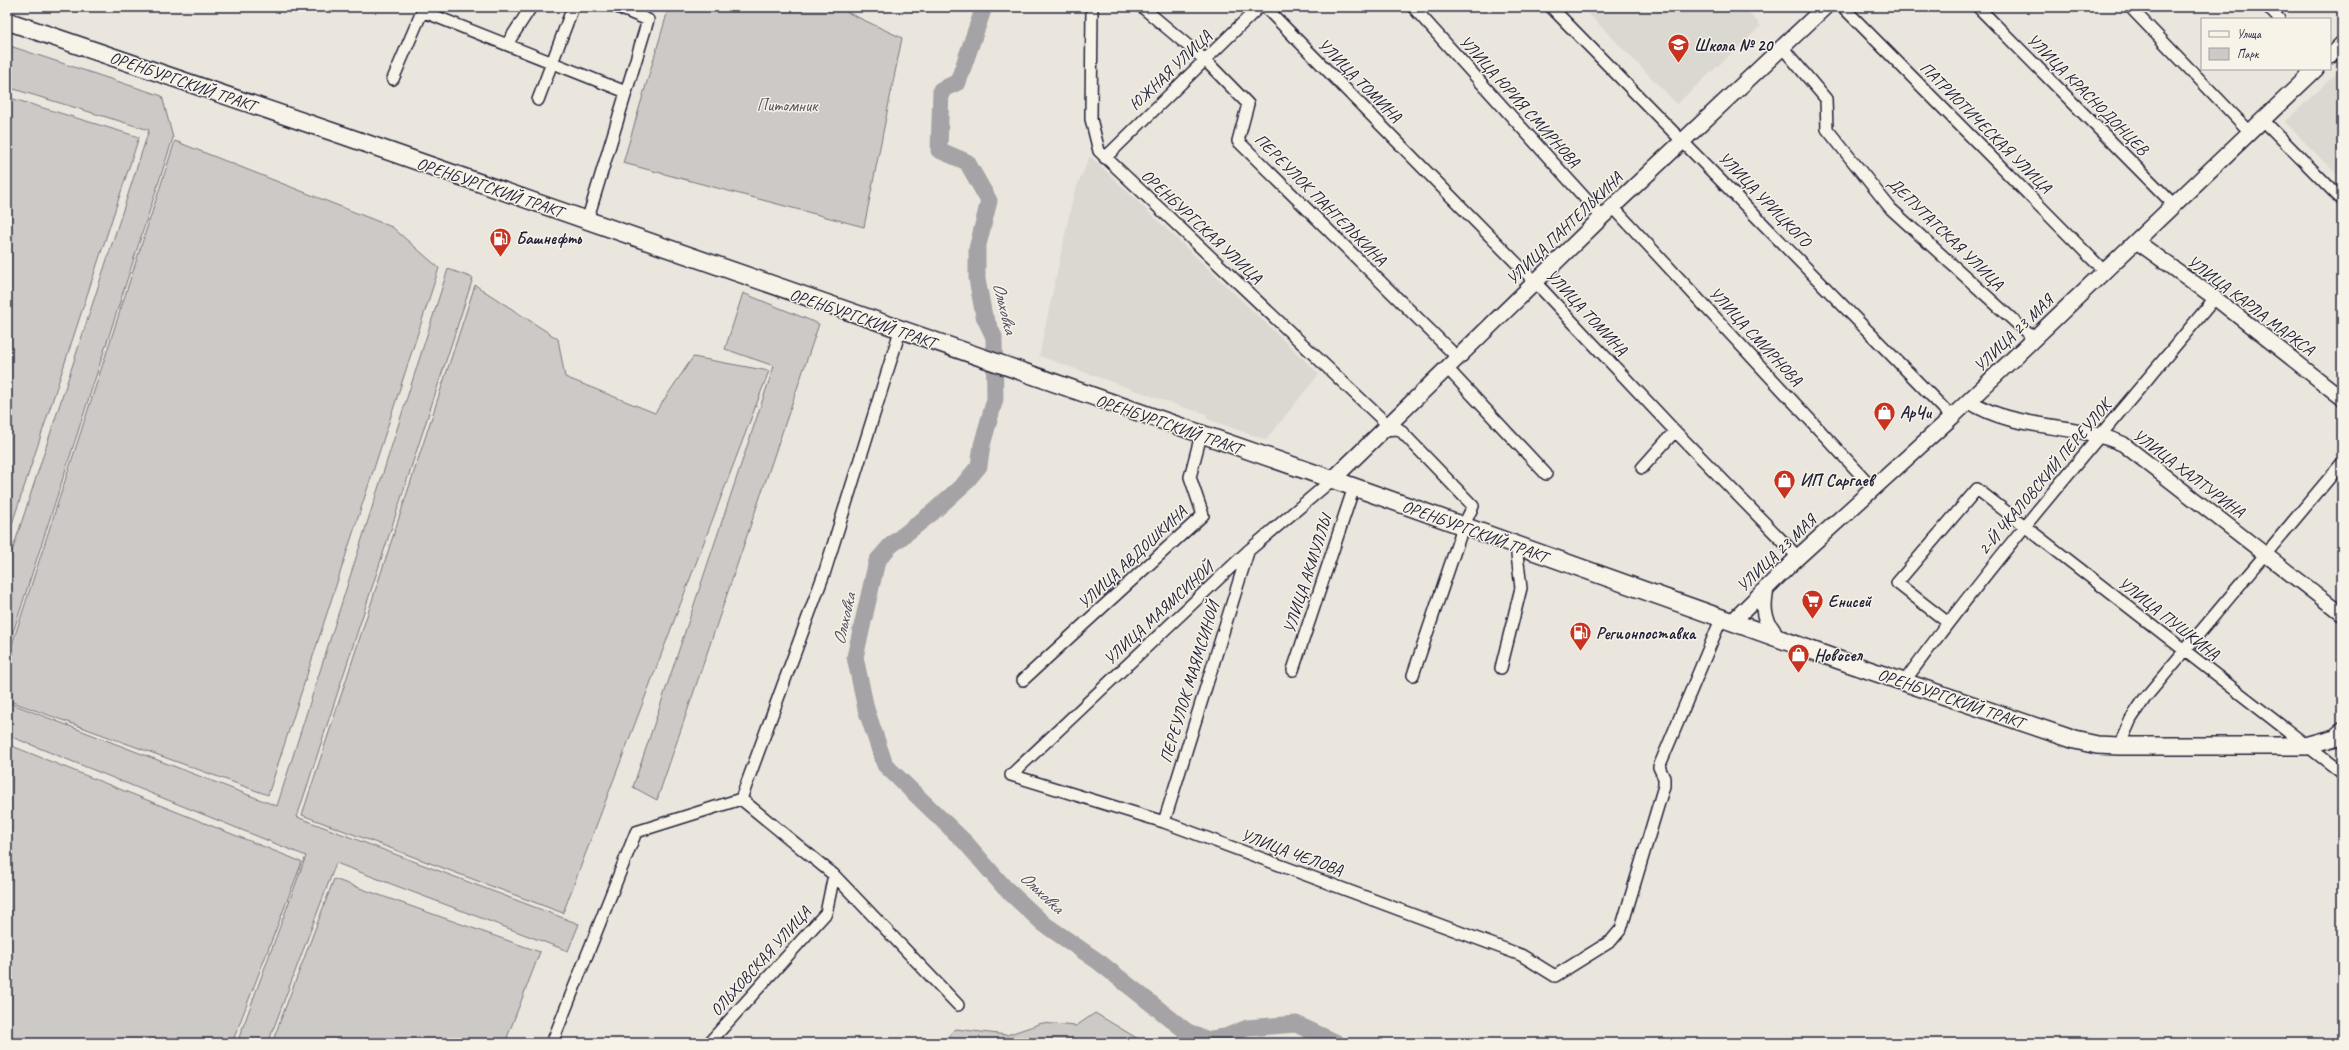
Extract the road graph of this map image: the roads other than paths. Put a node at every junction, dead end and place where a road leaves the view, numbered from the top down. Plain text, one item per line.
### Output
1 (530, 7) edge
2 (573, 7) edge
3 (617, 7) edge
4 (1092, 7) edge
5 (1142, 7) edge
6 (1259, 7) edge
7 (1265, 7) edge
8 (1413, 7) edge
9 (1551, 7) edge
10 (1825, 7) edge
11 (1843, 7) edge
12 (1978, 7) edge
13 (2130, 7) edge
14 (2268, 7) edge
15 (423, 9) edge
16 (2278, 18) edge
17 (7, 21) edge
18 (507, 44) junction
19 (2342, 44) edge
20 (1782, 47) junction
21 (2331, 55) edge
22 (1205, 60) junction
23 (552, 61) junction
24 (2315, 70) edge
25 (393, 79) dead end
26 (626, 92) junction
27 (538, 100) dead end
28 (2263, 120) junction
29 (2250, 132) junction
30 (1684, 140) junction
31 (1105, 158) junction
32 (2342, 200) edge
33 (2174, 205) junction
34 (1608, 212) junction
35 (587, 221) junction
36 (2136, 241) junction
37 (2105, 272) junction
38 (1535, 282) junction
39 (2215, 298) junction
40 (900, 331) junction
41 (2034, 339) junction
42 (1453, 363) junction
43 (2342, 398) edge
44 (1968, 401) junction
45 (1952, 417) junction
46 (1385, 428) junction
47 (1675, 431) junction
48 (1201, 435) junction
49 (2102, 436) junction
50 (2342, 463) edge
51 (1642, 468) dead end
52 (1546, 474) dead end
53 (1332, 480) junction
54 (1354, 487) junction
55 (1873, 488) junction
56 (2024, 526) junction
57 (1463, 527) junction
58 (1516, 546) junction
59 (1248, 551) junction
60 (2264, 554) junction
61 (1798, 557) junction
62 (1766, 588) junction
63 (2342, 614) edge
64 (1728, 619) junction
65 (1947, 622) junction
66 (1778, 637) junction
67 (2184, 651) junction
68 (1501, 668) dead end
69 (1294, 670) dead end
70 (1413, 675) dead end
71 (1023, 680) dead end
72 (1904, 682) junction
73 (2342, 732) edge
74 (2119, 746) junction
75 (2306, 746) junction
76 (2342, 773) edge
77 (1011, 775) joint
78 (741, 799) junction
79 (1164, 822) junction
80 (834, 874) junction
81 (958, 1005) dead end
82 (552, 1043) edge
83 (709, 1043) edge

1 - 18 street
2 - 23 street
3 - 26 street
4 - 31 street, ОРЕНБУРГСКАЯ УЛИЦА
5 - 22 street, ПЕРЕУЛОК ПАНТЕЛЬКИНА
6 - 22 street, ЮЖНАЯ УЛИЦА
7 - 38 street, УЛИЦА ТОМИНА
8 - 34 street, УЛИЦА ЮРИЯ СМИРНОВА
9 - 30 street, УЛИЦА УРИЦКОГО
10 - 20 main road, УЛИЦА ПАНТЕЛЬКИНА
11 - 37 street, ПАТРИОТИЧЕСКАЯ УЛИЦА
12 - 33 street, УЛИЦА КРАСНОДОНЦЕВ
13 - 29 street
14 - 16 street
15 - 18 street
15 - 25 street
17 - 35 main road, ОРЕНБУРГСКИЙ ТРАКТ
18 - 23 street
19 - 21 main road
20 - 30 main road, УЛИЦА ПАНТЕЛЬКИНА
20 - 41 street, ДЕПУТАТСКАЯ УЛИЦА
22 - 31 street, ЮЖНАЯ УЛИЦА
22 - 42 street, ПЕРЕУЛОК ПАНТЕЛЬКИНА
23 - 26 street
23 - 27 street
24 - 28 main road, УЛИЦА 23 МАЯ
26 - 35 street
28 - 29 main road, УЛИЦА 23 МАЯ
28 - 32 street
29 - 33 main road, УЛИЦА 23 МАЯ
30 - 34 main road, УЛИЦА ПАНТЕЛЬКИНА
30 - 45 street, УЛИЦА УРИЦКОГО
31 - 46 street, ОРЕНБУРГСКАЯ УЛИЦА
33 - 36 main road, УЛИЦА 23 МАЯ
34 - 38 main road, УЛИЦА ПАНТЕЛЬКИНА
34 - 55 street, УЛИЦА СМИРНОВА
35 - 40 main road, ОРЕНБУРГСКИЙ ТРАКТ
36 - 37 main road, УЛИЦА 23 МАЯ
36 - 39 street, УЛИЦА КАРЛА МАРКСА
37 - 41 main road, УЛИЦА 23 МАЯ
38 - 42 main road, УЛИЦА ПАНТЕЛЬКИНА
38 - 47 street, УЛИЦА ТОМИНА
39 - 43 street, УЛИЦА КАРЛА МАРКСА
39 - 49 street, 2-Й ЧКАЛОВСКИЙ ПЕРЕУЛОК
40 - 48 main road, ОРЕНБУРГСКИЙ ТРАКТ
40 - 78 street
41 - 44 main road, УЛИЦА 23 МАЯ
42 - 46 main road, УЛИЦА ПАНТЕЛЬКИНА
42 - 52 street, ПЕРЕУЛОК ПАНТЕЛЬКИНА
44 - 45 main road, УЛИЦА 23 МАЯ
44 - 49 street, УЛИЦА ХАЛТУРИНА
45 - 55 main road, УЛИЦА 23 МАЯ
46 - 53 main road, УЛИЦА ПАНТЕЛЬКИНА
46 - 57 street
47 - 51 street
47 - 61 street, УЛИЦА ТОМИНА
48 - 53 main road, ОРЕНБУРГСКИЙ ТРАКТ
48 - 71 street, УЛИЦА АВДОШКИНА
49 - 56 street, 2-Й ЧКАЛОВСКИЙ ПЕРЕУЛОК
49 - 60 street, УЛИЦА ХАЛТУРИНА
50 - 60 street
53 - 54 main road, ОРЕНБУРГСКИЙ ТРАКТ
53 - 59 street, УЛИЦА МАЯМСИНОЙ
54 - 57 main road, ОРЕНБУРГСКИЙ ТРАКТ
54 - 69 street, УЛИЦА АКМУЛЛЫ
55 - 61 main road, УЛИЦА 23 МАЯ
56 - 65 street, 2-Й ЧКАЛОВСКИЙ ПЕРЕУЛОК
56 - 65 street, УЛИЦА ПУШКИНА
56 - 67 street, УЛИЦА ПУШКИНА
57 - 58 main road, ОРЕНБУРГСКИЙ ТРАКТ
57 - 70 street
58 - 64 main road, ОРЕНБУРГСКИЙ ТРАКТ
58 - 68 street
59 - 77 street, УЛИЦА МАЯМСИНОЙ
59 - 79 street, ПЕРЕУЛОК МАЯМСИНОЙ
60 - 63 street, УЛИЦА ХАЛТУРИНА
60 - 67 street
61 - 62 main road, УЛИЦА 23 МАЯ
62 - 64 main road, УЛИЦА 23 МАЯ
62 - 66 main road
64 - 66 main road, ОРЕНБУРГСКИЙ ТРАКТ
64 - 79 street, УЛИЦА ЧЕЛОВА
65 - 72 street, 2-Й ЧКАЛОВСКИЙ ПЕРЕУЛОК
66 - 72 main road, ОРЕНБУРГСКИЙ ТРАКТ
67 - 74 street
67 - 75 street, УЛИЦА ПУШКИНА
72 - 74 main road, ОРЕНБУРГСКИЙ ТРАКТ
73 - 75 main road, ОРЕНБУРГСКИЙ ТРАКТ
74 - 75 main road, ОРЕНБУРГСКИЙ ТРАКТ
75 - 76 street, УЛИЦА ПУШКИНА
77 - 79 street, УЛИЦА ЧЕЛОВА
78 - 80 street
78 - 82 street
80 - 81 street
80 - 83 street, ОЛЬХОВСКАЯ УЛИЦА

